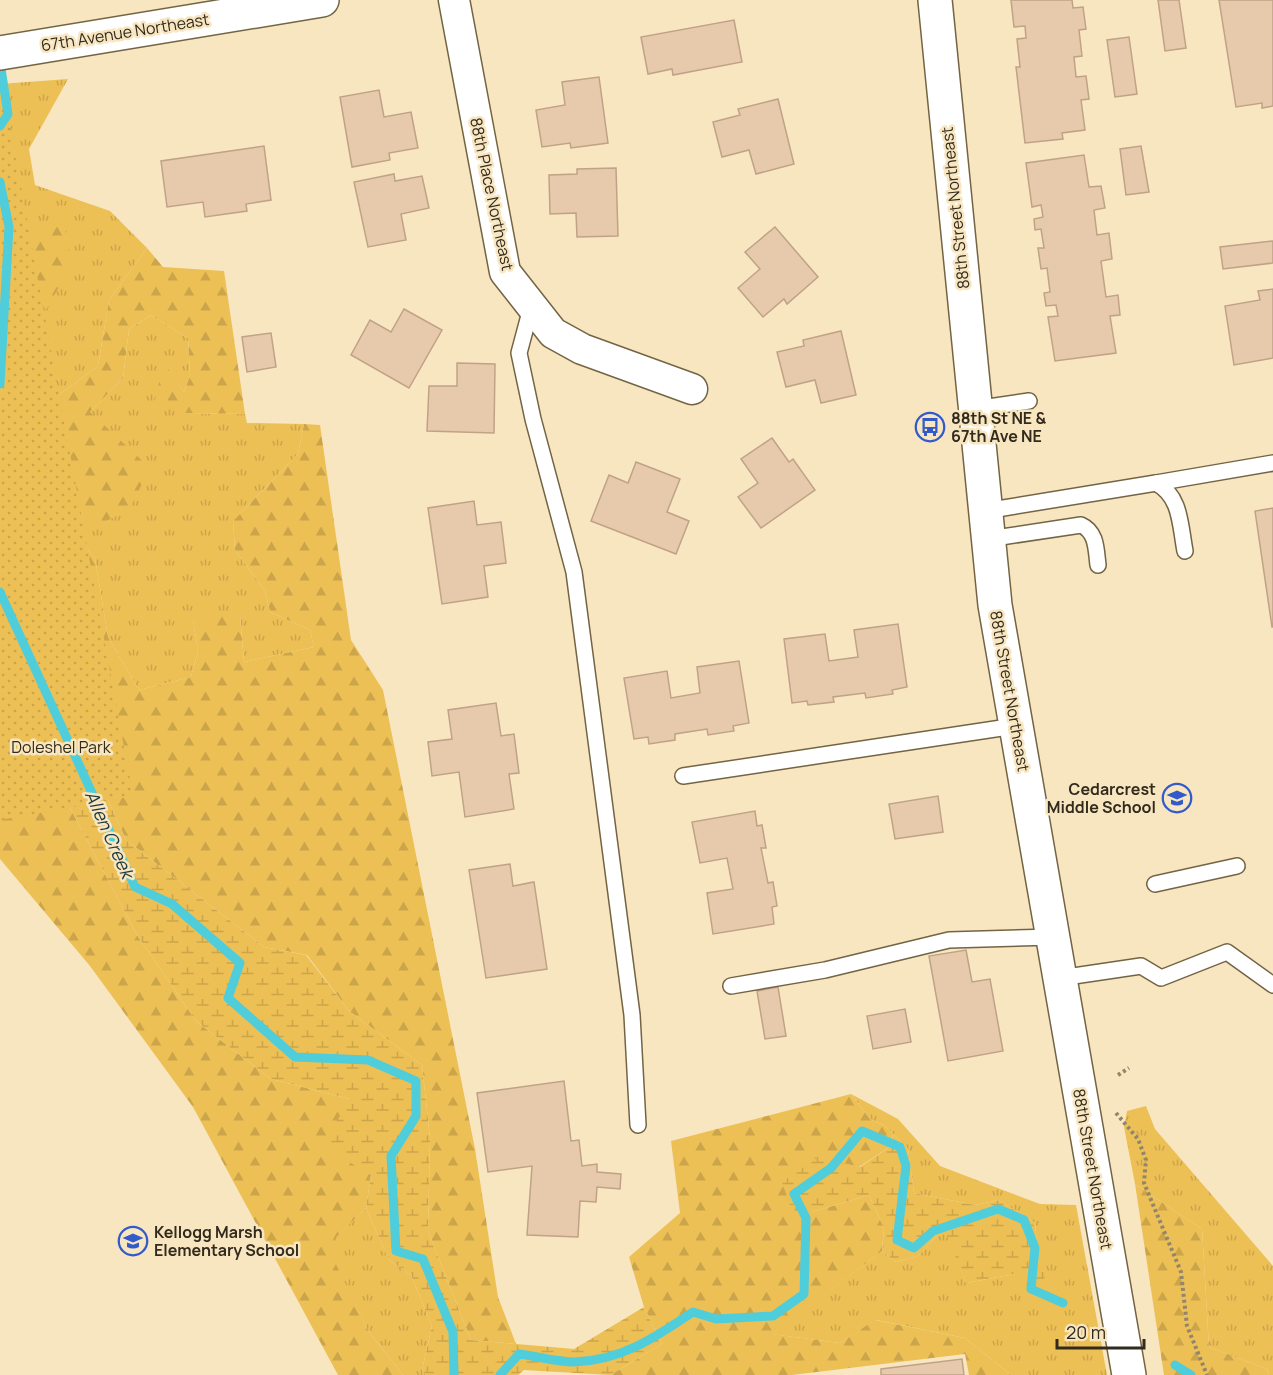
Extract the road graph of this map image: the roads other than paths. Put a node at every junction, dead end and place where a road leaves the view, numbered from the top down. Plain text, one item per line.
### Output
1 (322, 0) edge
2 (454, 0) edge
3 (935, 0) edge
4 (13, 51) edge
5 (531, 308) junction
6 (692, 389) dead end
7 (1029, 401) dead end
8 (975, 410) junction
9 (1273, 463) edge
10 (1156, 483) junction
11 (986, 525) junction
12 (1185, 551) dead end
13 (1098, 566) dead end
14 (1016, 726) junction
15 (683, 776) dead end
16 (1237, 866) dead end
17 (1155, 884) dead end
18 (1053, 937) junction
19 (1060, 978) junction
20 (1273, 985) edge
21 (731, 986) dead end
22 (638, 1125) dead end
23 (1129, 1375) edge

1 - 4 main road, 67th Avenue Northeast
2 - 5 street, 88th Place Northeast
3 - 8 main road, 88th Street Northeast
5 - 6 street, 88th Place Northeast
5 - 22 lane
7 - 8 lane
8 - 11 main road, 88th Street Northeast
9 - 10 lane
10 - 11 lane
10 - 12 lane
11 - 13 lane
11 - 14 main road, 88th Street Northeast
14 - 15 lane
14 - 18 main road, 88th Street Northeast
16 - 17 lane
18 - 19 main road, 88th Street Northeast
18 - 21 lane
19 - 20 lane
19 - 23 main road, 88th Street Northeast

